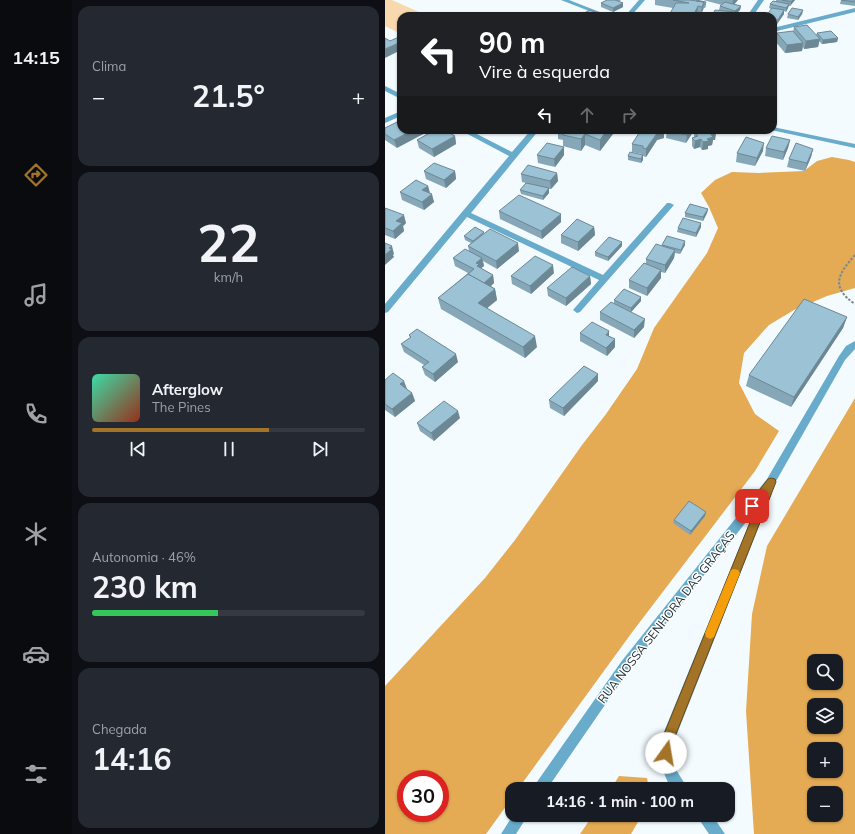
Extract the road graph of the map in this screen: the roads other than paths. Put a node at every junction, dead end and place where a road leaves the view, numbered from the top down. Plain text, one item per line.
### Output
1 (564, 0) edge
2 (641, 0) edge
3 (761, 0) edge
4 (855, 10) edge
5 (596, 12) edge
6 (631, 12) edge
7 (753, 12) edge
8 (777, 29) edge
9 (385, 88) edge
10 (397, 94) edge
11 (397, 115) edge
12 (385, 121) edge
13 (777, 130) edge
14 (472, 134) edge
15 (532, 134) edge
16 (855, 146) edge
17 (514, 156) junction
18 (670, 205) dead end
19 (465, 213) junction
20 (604, 279) junction
21 (385, 310) edge
22 (577, 310) dead end
23 (855, 344) edge
24 (771, 482) junction
25 (544, 782) edge
26 (675, 782) edge
27 (516, 822) edge
28 (709, 822) edge
29 (508, 834) edge
30 (718, 834) edge

1 - 5 street
2 - 6 street
3 - 7 street
4 - 8 street
9 - 10 street
11 - 12 street
13 - 16 street
14 - 17 street
15 - 17 street
17 - 19 street
18 - 20 street
19 - 20 street
19 - 21 street
20 - 22 street
23 - 24 street, RUA NOSSA SENHORA DAS GRAÇAS
24 - 25 street, RUA NOSSA SENHORA DAS GRAÇAS
24 - 26 street
27 - 29 street
28 - 30 street

